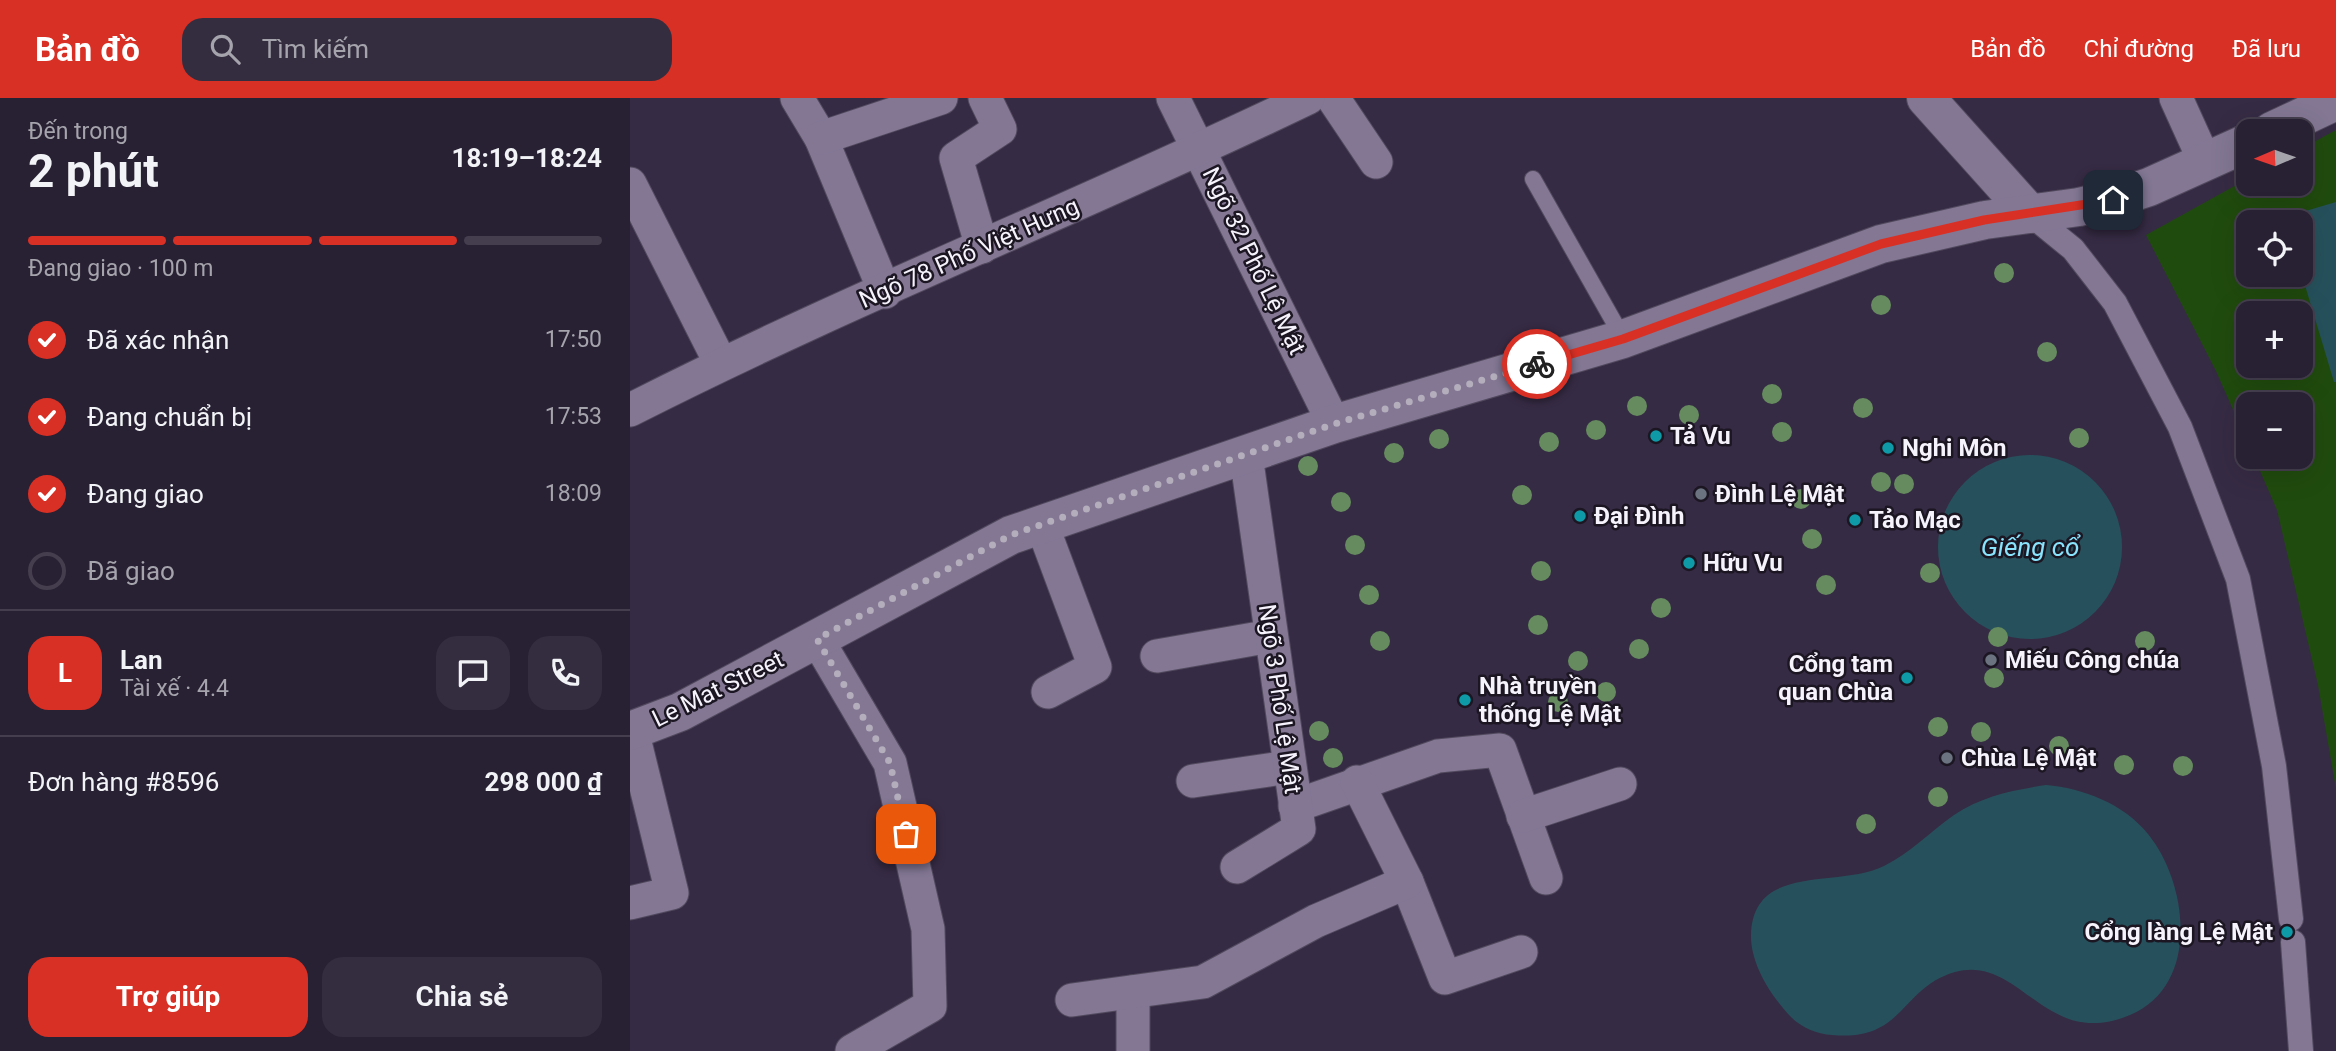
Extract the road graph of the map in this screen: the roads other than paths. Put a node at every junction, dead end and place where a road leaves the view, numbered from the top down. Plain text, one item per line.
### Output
1 (797, 98) edge
2 (941, 98) edge
3 (985, 98) edge
4 (1173, 98) edge
5 (1308, 98) edge
6 (1333, 98) edge
7 (1926, 98) edge
8 (2176, 98) edge
9 (2336, 101) edge
10 (2298, 119) edge
11 (821, 138) junction
12 (2236, 148) edge
13 (1200, 150) junction
14 (1376, 162) dead end
15 (2205, 162) junction
16 (1533, 179) dead end
17 (630, 184) edge
18 (2030, 214) junction
19 (982, 247) junction
20 (885, 292) junction
21 (1623, 339) junction
22 (721, 364) junction
23 (630, 410) edge
24 (1334, 424) junction
25 (1245, 455) junction
26 (1042, 525) junction
27 (1271, 636) junction
28 (817, 639) junction
29 (1157, 656) dead end
30 (1048, 692) dead end
31 (631, 731) edge
32 (1289, 767) junction
33 (1193, 781) dead end
34 (1357, 782) junction
35 (1620, 784) dead end
36 (1295, 806) junction
37 (1523, 816) junction
38 (1237, 867) dead end
39 (1546, 877) dead end
40 (1407, 882) junction
41 (630, 902) edge
42 (1521, 951) dead end
43 (1133, 992) junction
44 (1072, 1000) dead end
45 (852, 1051) edge
46 (1133, 1051) edge
47 (2301, 1051) edge

1 - 11 street
2 - 11 street
3 - 19 street
4 - 13 street, Ngõ 32 Phố Lệ Mật
5 - 13 street, Ngõ 78 Phố Việt Hưng
6 - 14 street
7 - 18 street
8 - 15 street
9 - 10 street
11 - 20 street
12 - 15 street, Le Mat Street
13 - 19 street, Ngõ 78 Phố Việt Hưng
13 - 24 street, Ngõ 32 Phố Lệ Mật
15 - 18 street, Le Mat Street
16 - 21 lane
17 - 22 street
18 - 21 street, Le Mat Street
18 - 47 street
19 - 20 street, Ngõ 78 Phố Việt Hưng
20 - 22 street, Ngõ 78 Phố Việt Hưng
21 - 24 street, Le Mat Street
22 - 23 street, Ngõ 78 Phố Việt Hưng
24 - 25 street, Le Mat Street
25 - 26 street, Le Mat Street
25 - 27 street, Ngõ 3 Phố Lệ Mật
26 - 28 street, Le Mat Street
26 - 30 street
27 - 29 street
27 - 32 street, Ngõ 3 Phố Lệ Mật
28 - 31 street, Le Mat Street
28 - 45 street
31 - 41 street
32 - 33 street
32 - 36 street, Ngõ 3 Phố Lệ Mật
34 - 36 street, Ngõ 3 Phố Lệ Mật
34 - 37 street, Ngõ 3 Phố Lệ Mật
34 - 40 street
35 - 37 street
36 - 38 street
37 - 39 street, Ngõ 3 Phố Lệ Mật
40 - 42 street
40 - 43 street
43 - 44 street
43 - 46 street

